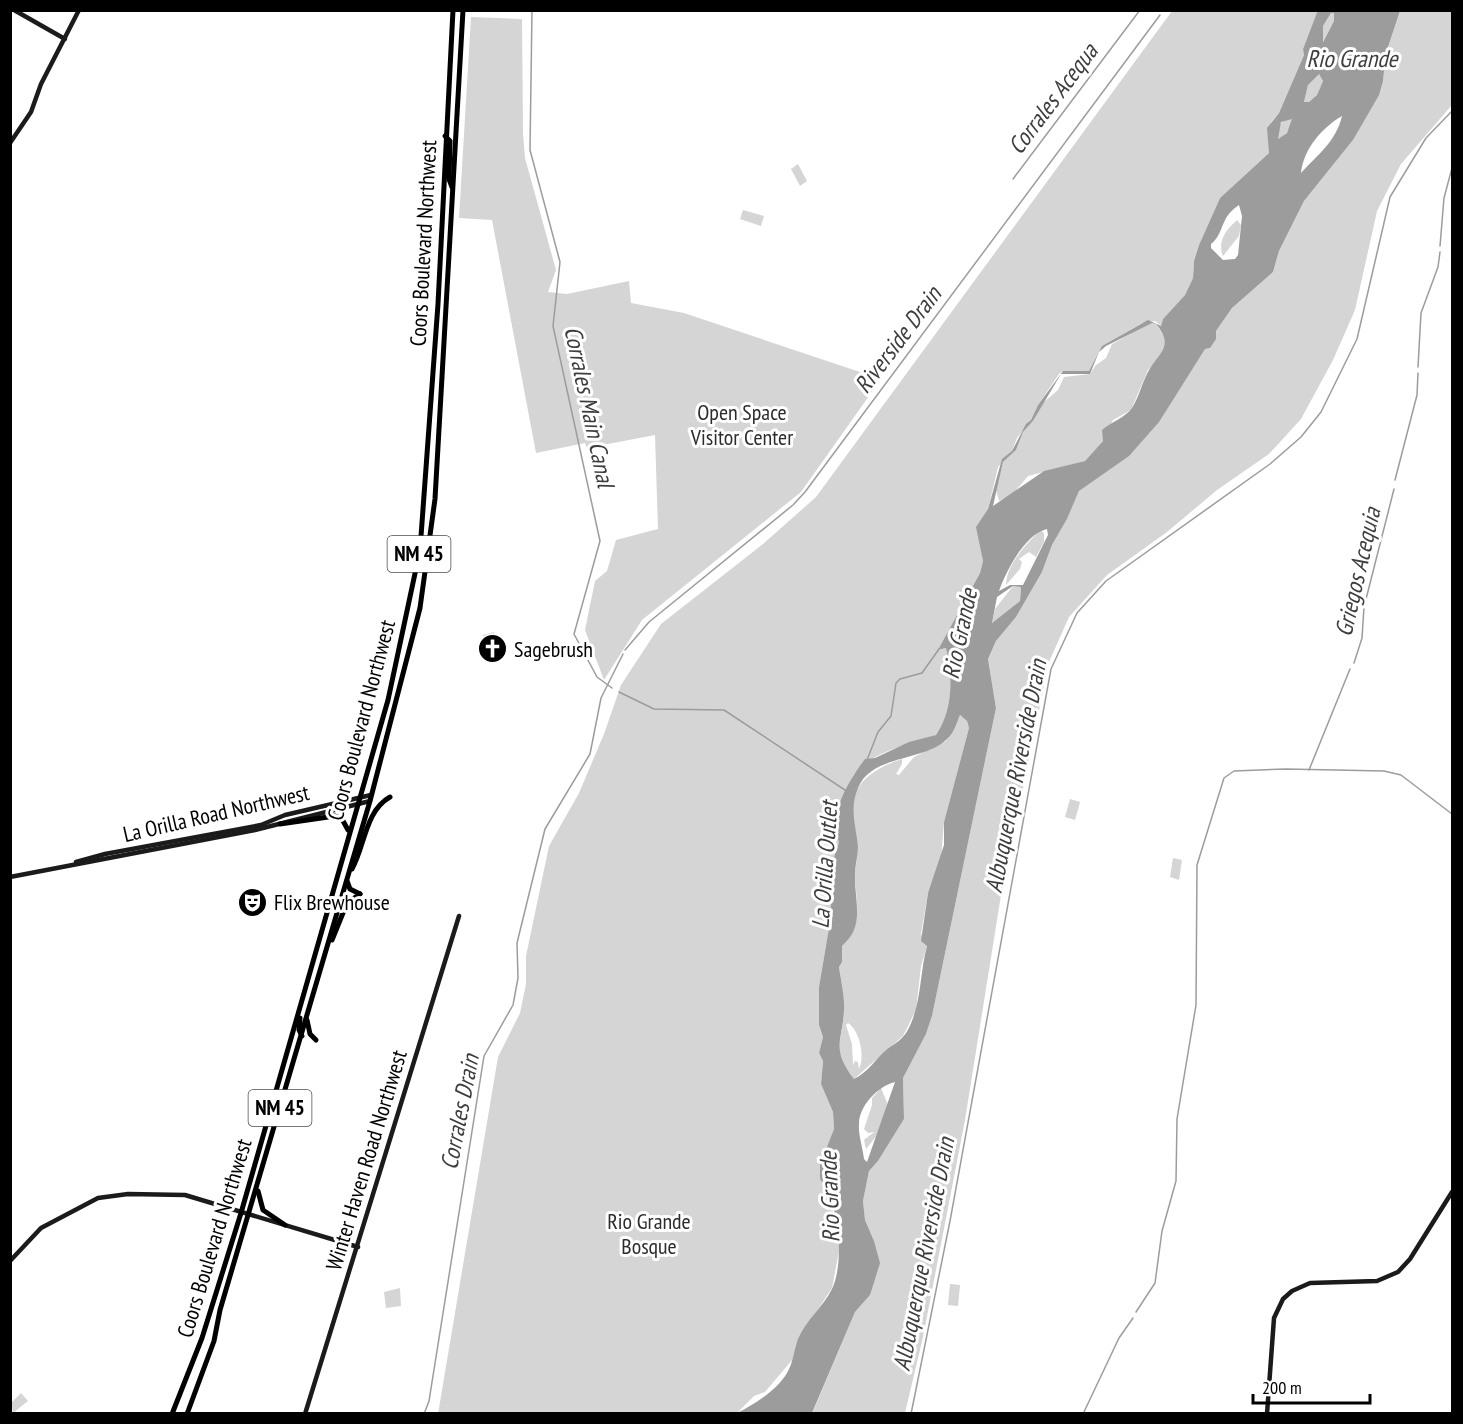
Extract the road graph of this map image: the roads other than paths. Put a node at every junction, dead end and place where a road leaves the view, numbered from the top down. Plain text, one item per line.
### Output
1 (14, 10) edge
2 (79, 10) edge
3 (453, 10) edge
4 (463, 10) edge
5 (65, 39) junction
6 (445, 136) junction
7 (10, 143) edge
8 (453, 191) junction
9 (390, 797) dead end
10 (371, 798) junction
11 (357, 801) junction
12 (280, 824) junction
13 (348, 832) junction
14 (70, 866) junction
15 (10, 877) edge
16 (347, 877) junction
17 (459, 916) dead end
18 (316, 946) junction
19 (326, 949) junction
20 (307, 1016) junction
21 (302, 1036) junction
22 (316, 1040) dead end
23 (257, 1186) junction
24 (1452, 1192) edge
25 (241, 1212) junction
26 (249, 1215) junction
27 (285, 1225) junction
28 (358, 1247) junction
29 (10, 1261) edge
30 (172, 1413) edge
31 (187, 1413) edge
32 (305, 1413) edge
33 (1267, 1413) edge

1 - 5 street
2 - 5 street
3 - 6 main road, Coors Boulevard Northwest / NM 45
4 - 8 main road, Coors Boulevard Northwest / NM 45
5 - 7 street
6 - 8 main road
6 - 11 main road, Coors Boulevard Northwest / NM 45
8 - 10 main road, Coors Boulevard Northwest / NM 45
9 - 16 main road
10 - 11 street, La Orilla Road Northwest
10 - 16 main road, Coors Boulevard Northwest / NM 45
11 - 12 street, La Orilla Road Northwest
11 - 13 main road, Coors Boulevard Northwest / NM 45
11 - 14 street, La Orilla Road Northwest
12 - 13 main road
12 - 14 street, La Orilla Road Northwest
13 - 18 main road, Coors Boulevard Northwest / NM 45
14 - 15 street, La Orilla Road Northwest
16 - 19 main road, Coors Boulevard Northwest / NM 45
16 - 19 main road
17 - 28 street, Winter Haven Road Northwest
18 - 21 main road
18 - 25 main road, Coors Boulevard Northwest / NM 45
19 - 20 main road, Coors Boulevard Northwest / NM 45
20 - 21 main road, Coors Boulevard Northwest / NM 45
20 - 22 main road
21 - 23 main road, Coors Boulevard Northwest / NM 45
23 - 26 main road, Coors Boulevard Northwest / NM 45
23 - 27 main road
24 - 33 street
25 - 26 street
25 - 29 street
25 - 30 main road, Coors Boulevard Northwest / NM 45
26 - 27 street
26 - 31 main road, Coors Boulevard Northwest / NM 45
27 - 28 street
28 - 32 street, Winter Haven Road Northwest

